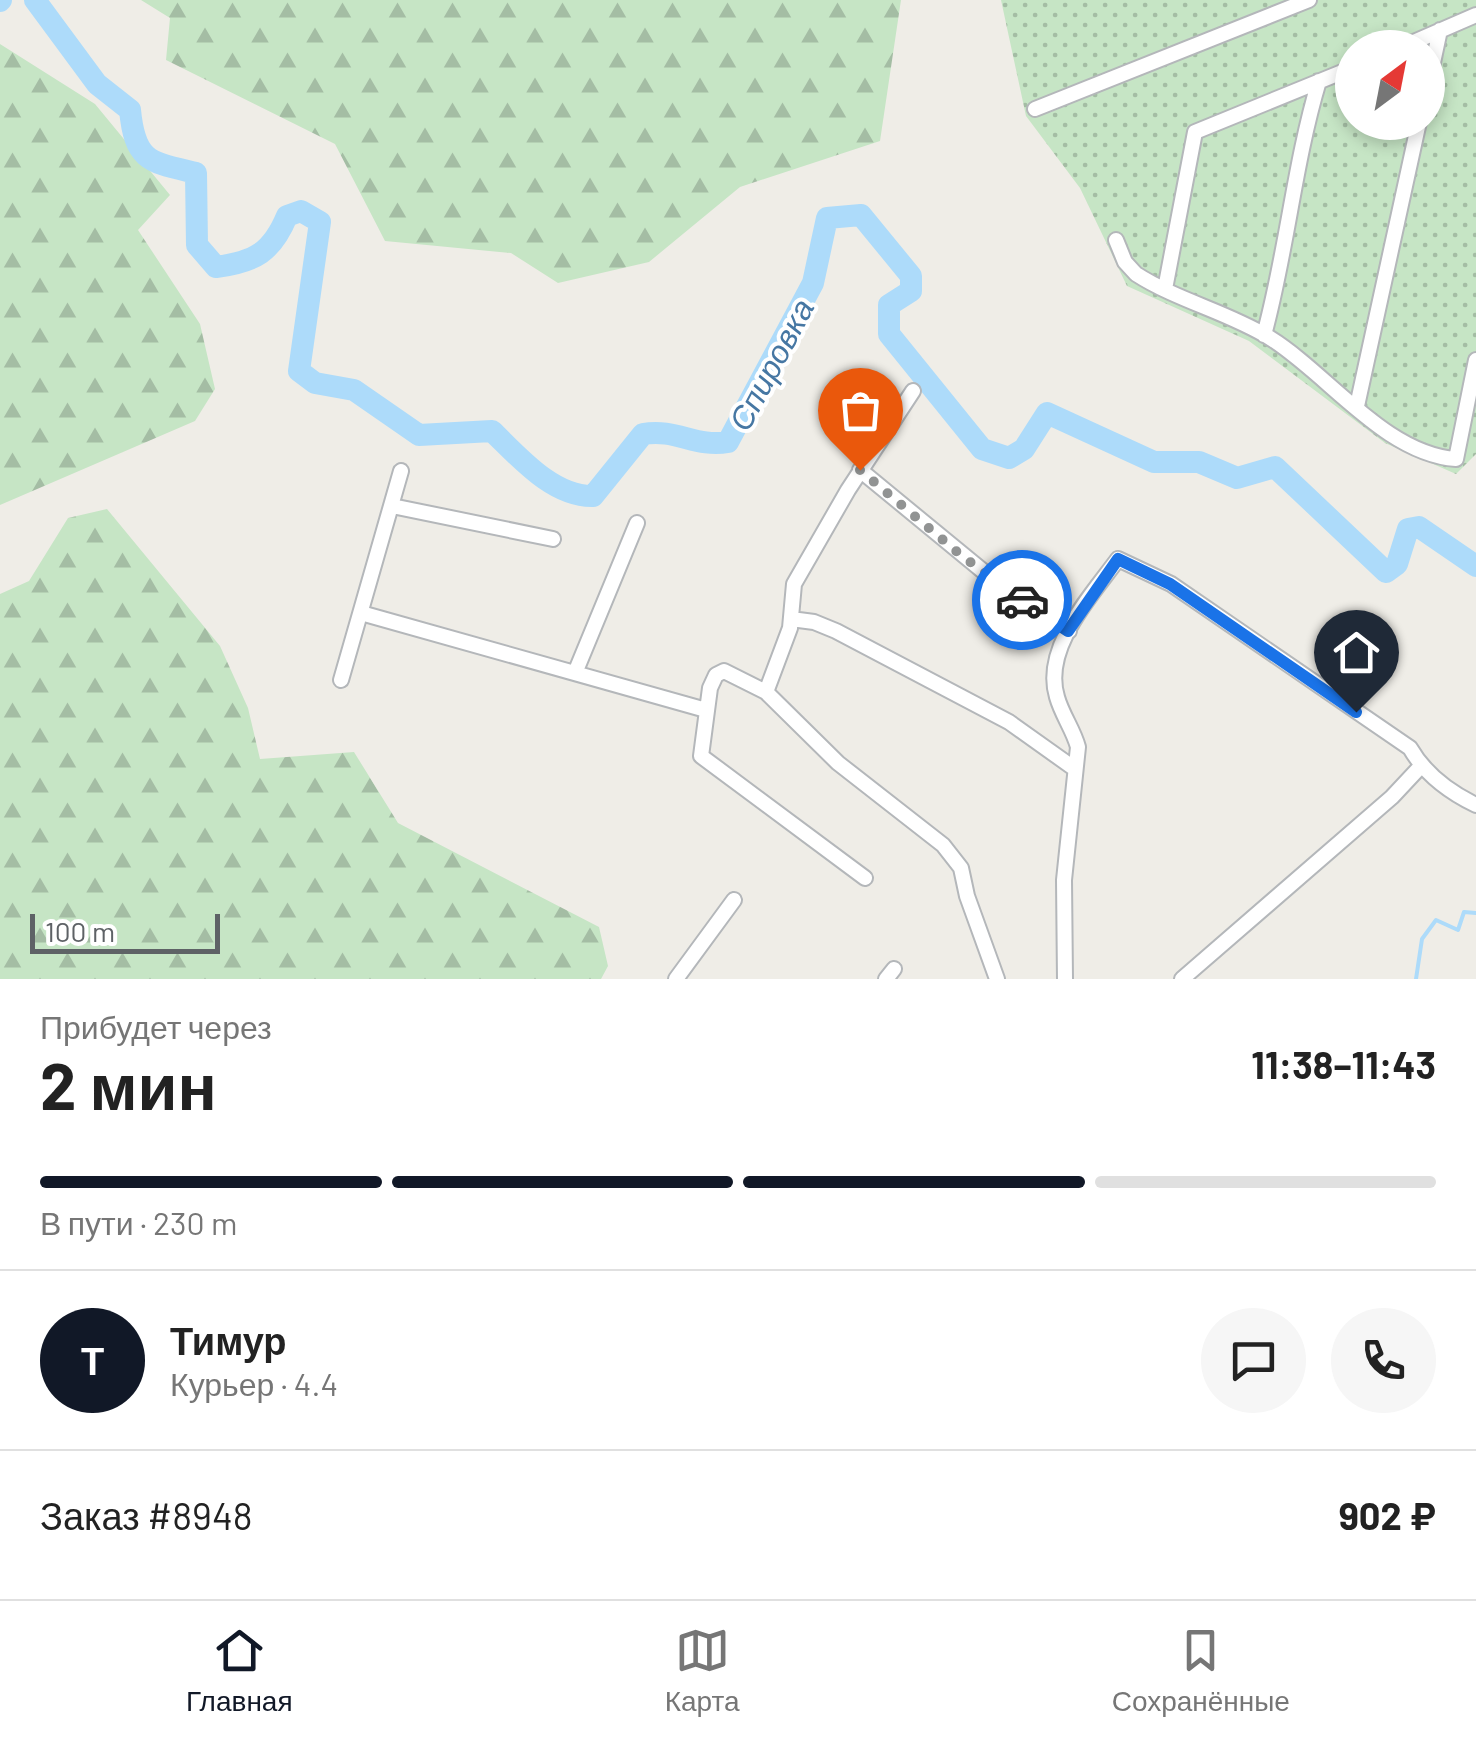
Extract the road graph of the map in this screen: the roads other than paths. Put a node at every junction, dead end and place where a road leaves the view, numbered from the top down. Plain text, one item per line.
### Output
1 (1310, 0) edge
2 (1476, 15) edge
3 (1440, 30) edge
4 (1335, 75) edge
5 (1319, 81) junction
6 (1035, 109) dead end
7 (1416, 140) edge
8 (1116, 240) dead end
9 (1165, 289) junction
10 (1264, 335) junction
11 (1476, 360) edge
12 (913, 390) dead end
13 (1357, 406) junction
14 (860, 470) junction
15 (401, 471) dead end
16 (392, 506) junction
17 (637, 523) dead end
18 (553, 539) dead end
19 (361, 612) junction
20 (791, 619) junction
21 (1068, 631) junction
22 (576, 673) junction
23 (340, 680) dead end
24 (766, 692) junction
25 (706, 710) junction
26 (1421, 766) junction
27 (1075, 768) junction
28 (1476, 805) edge
29 (865, 878) dead end
30 (734, 900) dead end
31 (676, 979) edge
32 (997, 979) edge
33 (1065, 979) edge
34 (1182, 979) edge

1 - 6 street
2 - 3 street
4 - 5 street
5 - 9 street
5 - 10 street
7 - 13 street
8 - 9 street
9 - 10 street
10 - 13 street
11 - 13 street
12 - 14 street
14 - 20 street
14 - 21 street
15 - 16 street
16 - 18 street
16 - 19 street
17 - 22 street
19 - 22 street
19 - 23 street
20 - 24 street
20 - 27 street
21 - 26 street
21 - 27 street
22 - 25 street
24 - 25 street
24 - 32 street
25 - 29 street
26 - 28 street
26 - 34 street
27 - 33 street
30 - 31 street

